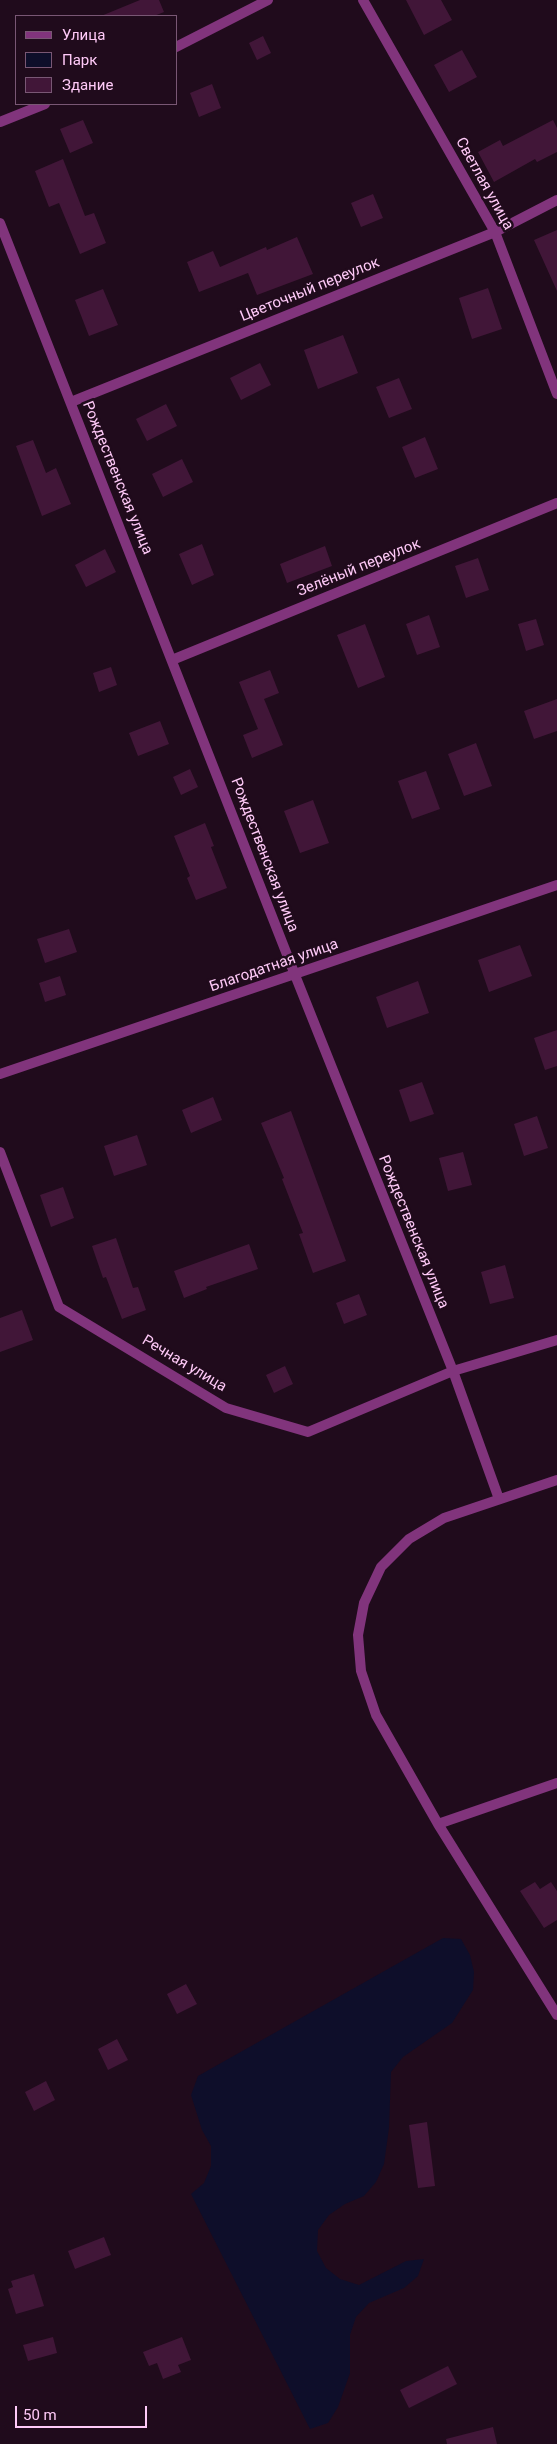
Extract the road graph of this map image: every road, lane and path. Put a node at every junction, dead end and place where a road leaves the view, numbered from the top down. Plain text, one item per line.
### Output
1 (268, 0) edge
2 (363, 0) edge
3 (178, 46) edge
4 (42, 105) edge
5 (0, 122) edge
6 (557, 200) edge
7 (0, 223) edge
8 (495, 232) junction
9 (557, 394) edge
10 (70, 402) junction
11 (557, 503) edge
12 (172, 660) junction
13 (557, 885) edge
14 (295, 975) junction
15 (0, 1074) edge
16 (0, 1152) edge
17 (557, 1340) edge
18 (453, 1371) junction
19 (557, 1480) edge
20 (499, 1499) junction
21 (557, 1784) edge
22 (438, 1824) junction
23 (557, 2015) edge

1 - 3 street
2 - 8 street, Светлая улица
4 - 5 street
6 - 8 street, Цветочный переулок
7 - 10 street, Рождественская улица
8 - 9 street, Светлая улица
8 - 10 street, Цветочный переулок
10 - 12 street, Рождественская улица
11 - 12 street, Зелёный переулок
12 - 14 street, Рождественская улица
13 - 14 street, Благодатная улица
14 - 15 street, Благодатная улица
14 - 18 street, Рождественская улица
16 - 18 street, Речная улица
17 - 18 street, Речная улица
18 - 20 street, Рождественская улица
19 - 20 street
20 - 22 street
21 - 22 street
22 - 23 street

